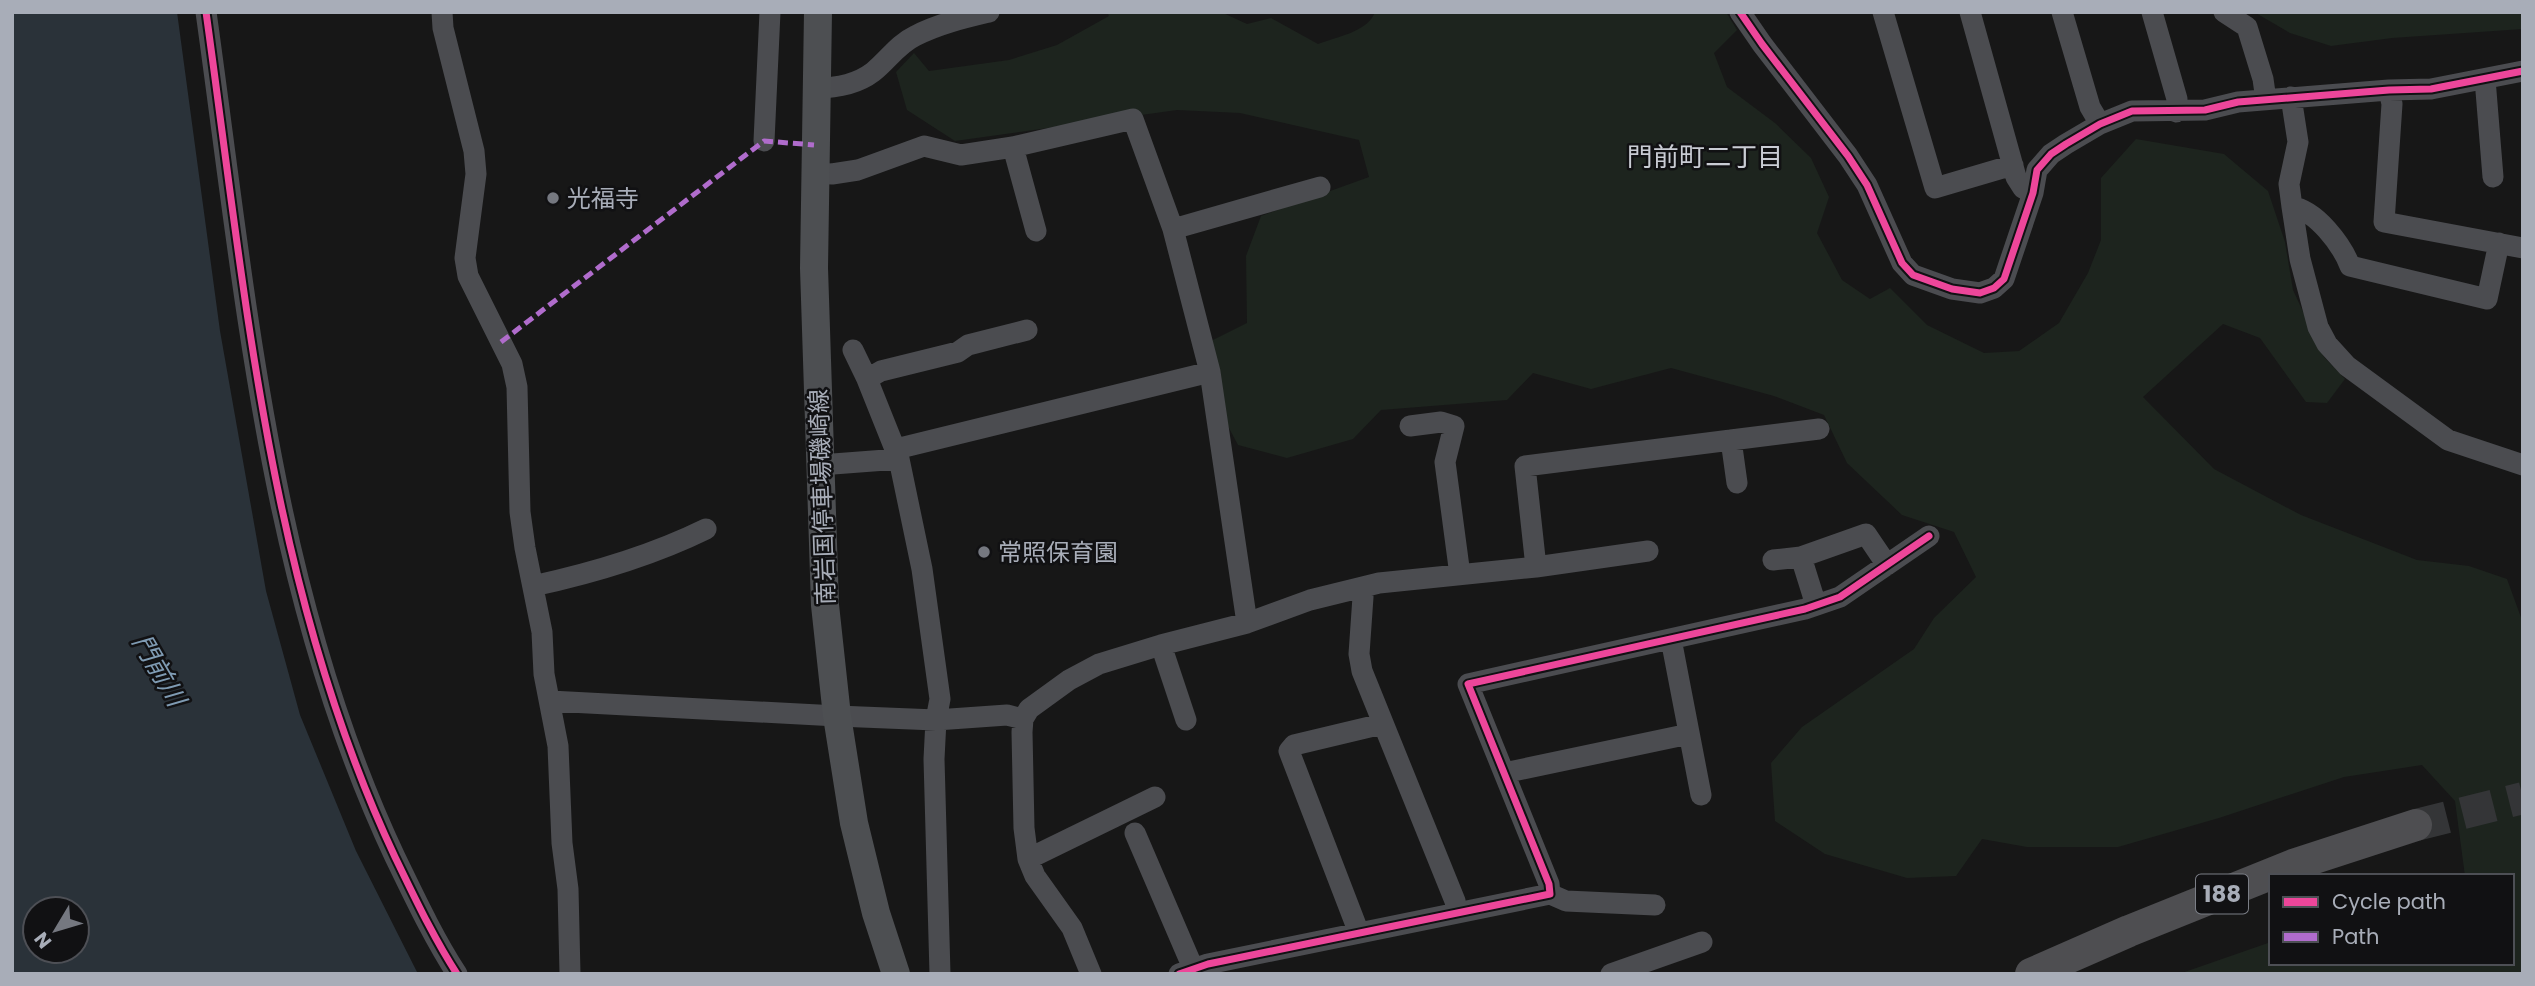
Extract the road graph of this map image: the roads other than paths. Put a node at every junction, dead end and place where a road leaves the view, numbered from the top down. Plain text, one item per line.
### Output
1 (206, 12) edge
2 (442, 12) edge
3 (771, 12) edge
4 (818, 12) edge
5 (989, 12) edge
6 (1740, 12) edge
7 (1883, 12) edge
8 (1969, 12) edge
9 (2062, 12) edge
10 (2152, 12) edge
11 (2224, 12) edge
12 (2523, 71) edge
13 (2485, 79) junction
14 (816, 89) junction
15 (2389, 90) junction
16 (2291, 97) junction
17 (2266, 100) junction
18 (2176, 112) junction
19 (2100, 124) junction
20 (764, 141) dead end
21 (1013, 147) junction
22 (2013, 165) junction
23 (815, 173) junction
24 (2493, 177) dead end
25 (1320, 187) dead end
26 (2033, 193) junction
27 (2292, 207) junction
28 (1173, 229) junction
29 (1036, 231) dead end
30 (2499, 243) junction
31 (2523, 248) edge
32 (1027, 330) dead end
33 (853, 350) dead end
34 (1210, 372) junction
35 (867, 379) junction
36 (1410, 426) dead end
37 (1819, 429) dead end
38 (1731, 440) junction
39 (897, 454) junction
40 (820, 466) junction
41 (2523, 466) edge
42 (1737, 484) dead end
43 (706, 529) dead end
44 (1929, 536) dead end
45 (1648, 551) dead end
46 (1801, 557) junction
47 (1773, 560) dead end
48 (1887, 565) junction
49 (1536, 566) junction
50 (1460, 575) junction
51 (533, 586) junction
52 (1362, 588) junction
53 (1816, 606) junction
54 (1247, 622) junction
55 (1671, 639) junction
56 (1161, 645) junction
57 (550, 701) junction
58 (837, 716) junction
59 (1023, 719) junction
60 (936, 720) junction
61 (1186, 720) dead end
62 (1382, 724) junction
63 (1689, 734) junction
64 (1504, 773) junction
65 (1701, 795) dead end
66 (1155, 797) dead end
67 (2416, 825) tunnel mouth
68 (1135, 833) dead end
69 (1028, 859) junction
70 (2271, 874) edge
71 (2269, 875) edge
72 (1550, 894) junction
73 (1655, 905) dead end
74 (1457, 912) junction
75 (1359, 933) junction
76 (1702, 942) dead end
77 (1186, 971) edge
78 (457, 974) edge
79 (570, 974) edge
80 (895, 974) edge
81 (940, 974) edge
82 (1091, 974) edge
83 (1611, 974) edge
84 (2031, 974) edge

1 - 78 street
2 - 51 street
3 - 20 street
4 - 14 main road, 南岩国停車場磯崎線
5 - 14 street
6 - 26 street
7 - 22 street
8 - 22 street
9 - 19 street
10 - 18 street
11 - 17 street
12 - 13 street
13 - 15 street
13 - 24 street
14 - 23 main road, 南岩国停車場磯崎線
15 - 16 street
15 - 30 street
16 - 17 street
16 - 27 street
17 - 18 street
18 - 19 street
19 - 26 street
21 - 23 street
21 - 28 street
21 - 29 street
22 - 26 street
23 - 40 main road, 南岩国停車場磯崎線
25 - 28 street
27 - 30 street
27 - 41 street
28 - 34 street
30 - 31 street
32 - 35 street
33 - 35 street
34 - 39 street
34 - 54 street
35 - 39 street
36 - 50 street
37 - 38 street
38 - 42 street
38 - 49 street
39 - 40 street
39 - 60 street
40 - 58 main road, 南岩国停車場磯崎線
43 - 51 street
44 - 48 street
45 - 49 street
46 - 47 street
46 - 48 street
46 - 53 street
48 - 53 street
49 - 50 street
50 - 52 street
51 - 57 street
52 - 54 street
52 - 62 street
53 - 55 street
54 - 56 street
55 - 63 street
55 - 64 street
56 - 59 street
56 - 61 street
57 - 58 street
57 - 79 street
58 - 60 street
58 - 80 main road, 南岩国停車場磯崎線
59 - 60 street
59 - 69 street
60 - 81 street
62 - 74 street
62 - 75 street
63 - 64 street
63 - 65 street
64 - 72 street
66 - 69 street
67 - 70 highway, 188
68 - 77 street
69 - 82 street
71 - 84 highway, 188
72 - 73 street
72 - 74 street
74 - 75 street
75 - 77 street
76 - 83 street

